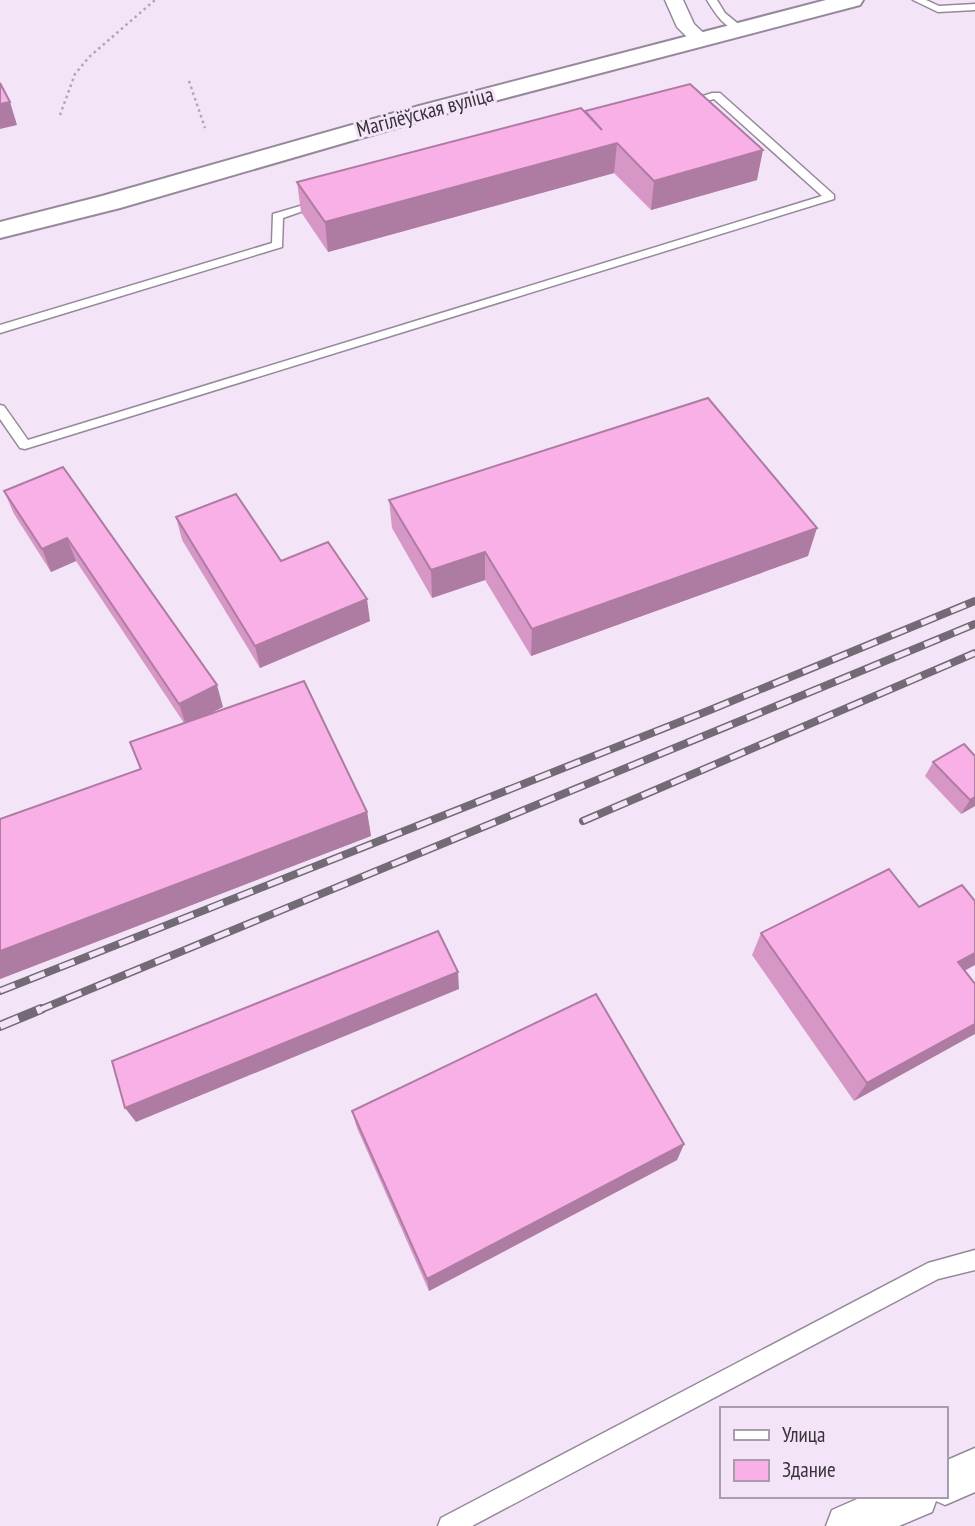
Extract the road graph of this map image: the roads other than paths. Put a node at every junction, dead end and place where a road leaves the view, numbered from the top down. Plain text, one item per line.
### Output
1 (674, 0) edge
2 (712, 0) edge
3 (852, 0) edge
4 (918, 0) edge
5 (975, 7) edge
6 (739, 29) junction
7 (700, 39) junction
8 (677, 106) edge
9 (331, 201) edge
10 (0, 230) edge
11 (0, 329) edge
12 (0, 409) edge
13 (975, 1260) edge
14 (975, 1470) edge
15 (947, 1482) edge
16 (911, 1498) edge
17 (449, 1526) edge
18 (848, 1526) edge

1 - 7 street
2 - 6 lane
3 - 6 street, Магілёўская вуліца
4 - 5 lane
6 - 7 street, Магілёўская вуліца
7 - 10 street, Магілёўская вуліца
8 - 12 lane
9 - 11 lane
13 - 17 lane
14 - 15 street
16 - 18 street

